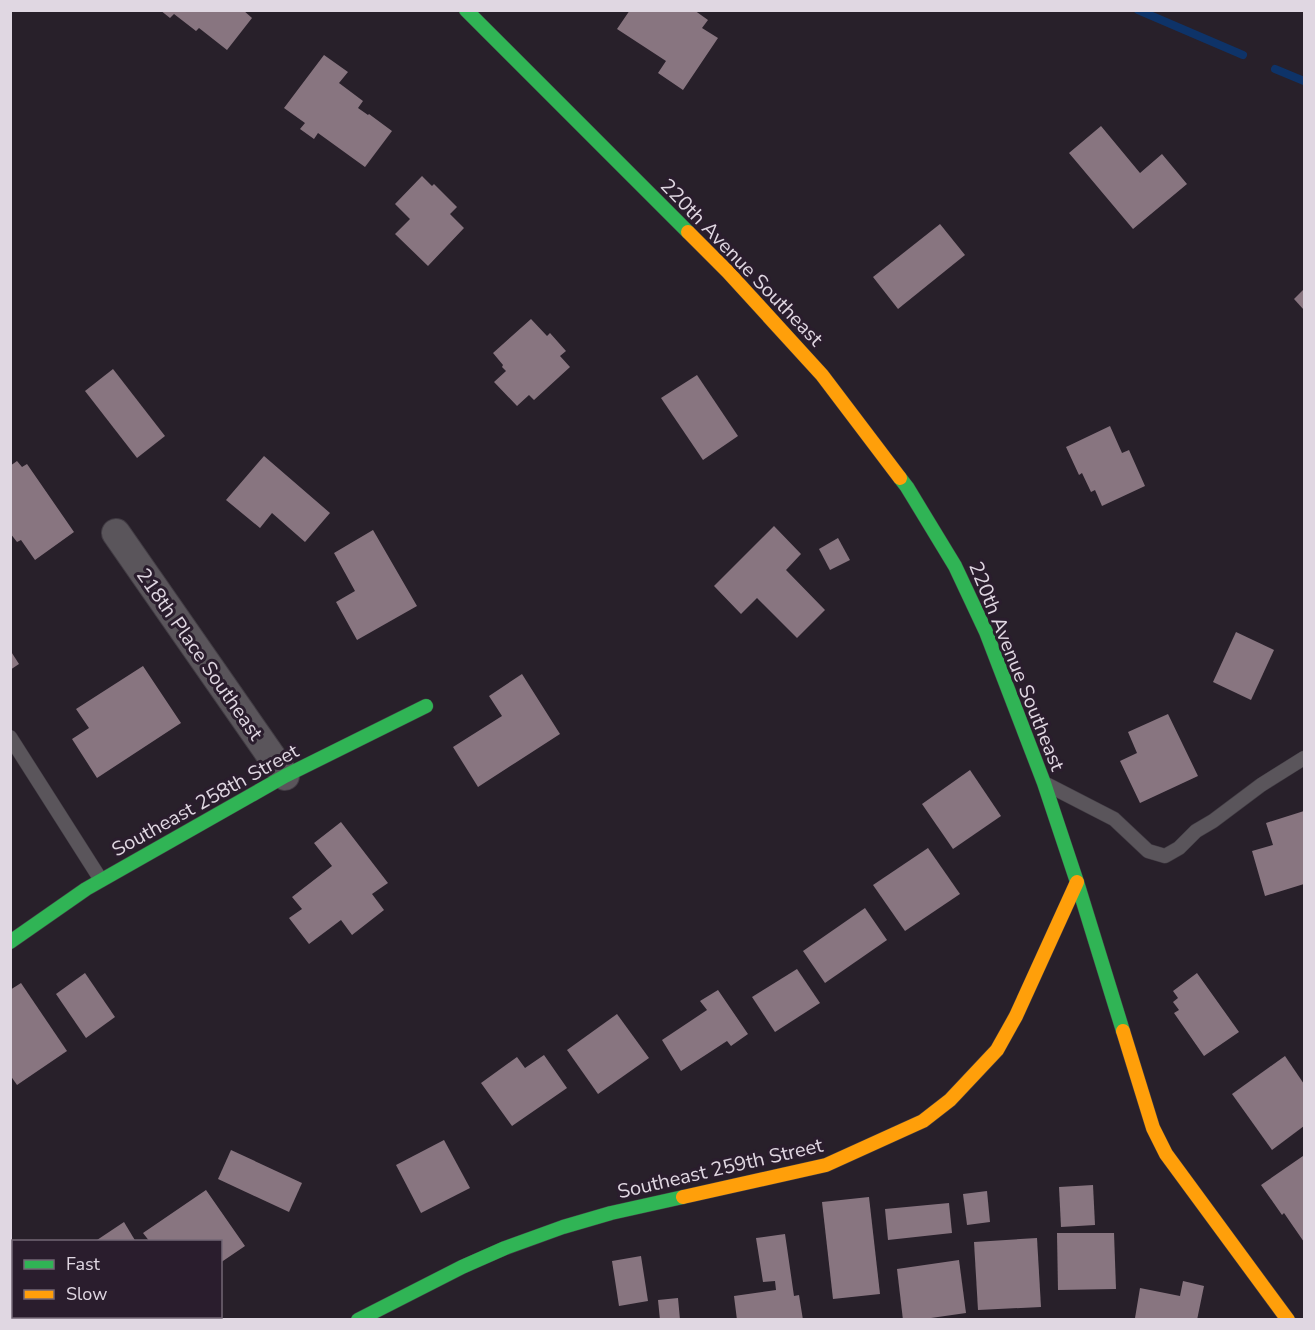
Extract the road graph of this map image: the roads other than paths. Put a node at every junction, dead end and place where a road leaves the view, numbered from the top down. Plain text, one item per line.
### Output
1 (466, 10) edge
2 (116, 533) dead end
3 (426, 706) dead end
4 (10, 737) edge
5 (1305, 758) edge
6 (285, 776) junction
7 (1044, 783) junction
8 (101, 880) junction
9 (1077, 882) junction
10 (10, 942) edge
11 (358, 1320) edge
12 (1288, 1320) edge

1 - 7 street, 220th Avenue Southeast
2 - 6 street, 218th Place Southeast
3 - 6 street, Southeast 258th Street
4 - 8 lane
5 - 7 lane
6 - 8 street, Southeast 258th Street
7 - 9 street, 220th Avenue Southeast
8 - 10 street, Southeast 258th Street
9 - 11 street, Southeast 259th Street
9 - 12 street, 220th Avenue Southeast

